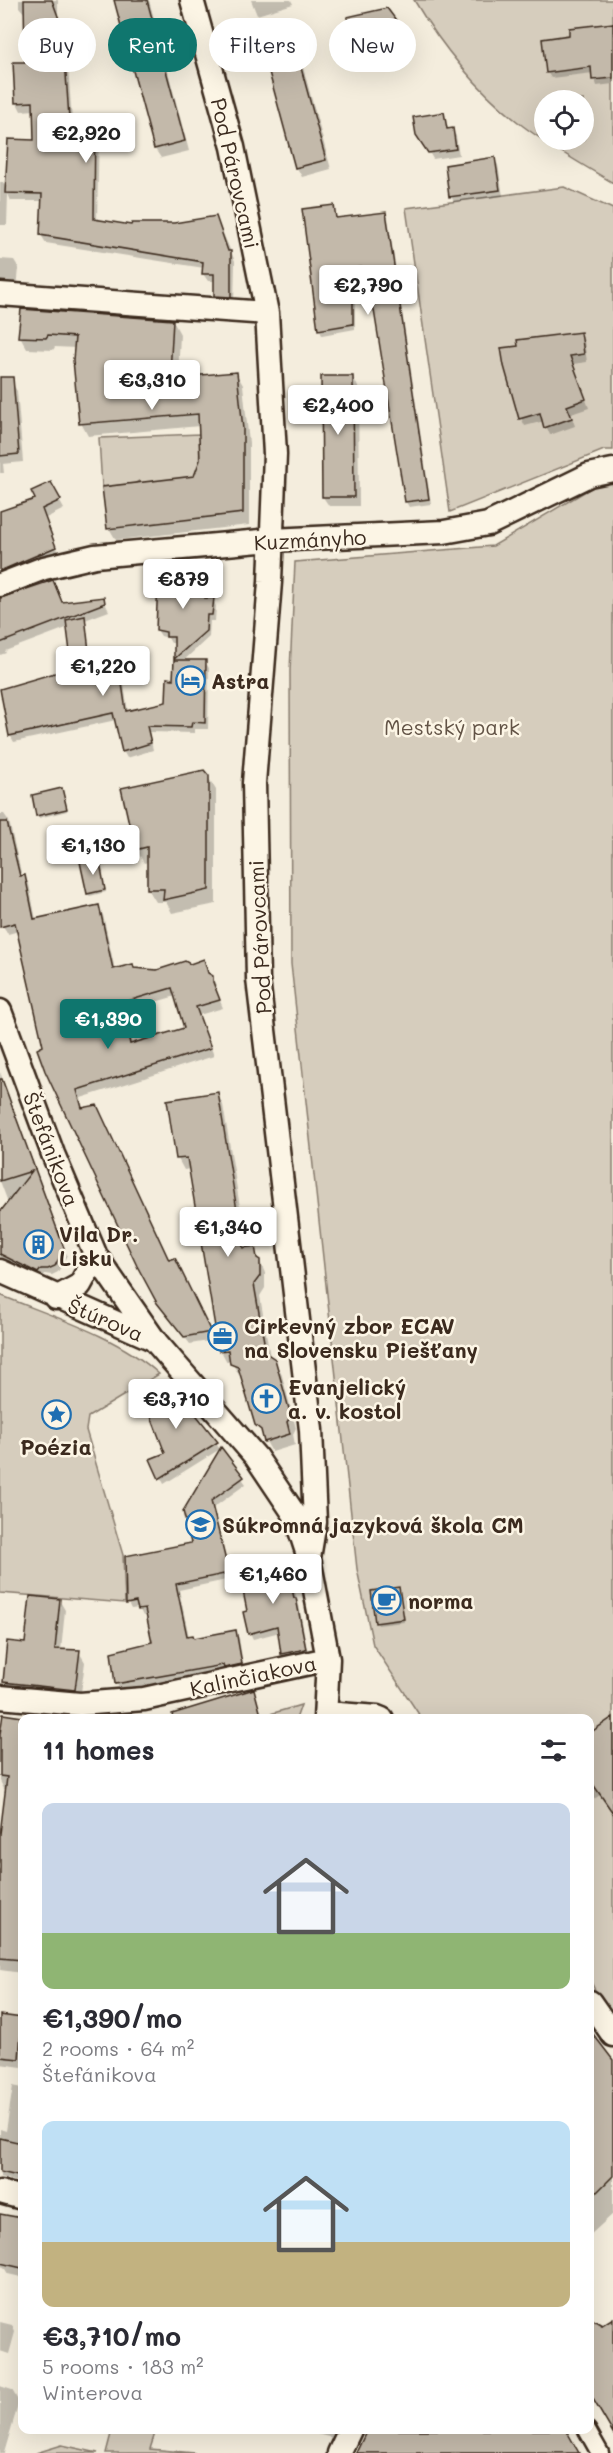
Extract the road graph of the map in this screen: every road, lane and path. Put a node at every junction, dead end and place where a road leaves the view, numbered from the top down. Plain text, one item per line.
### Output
1 (192, 0) edge
2 (0, 294) edge
3 (267, 313) junction
4 (613, 470) edge
5 (272, 540) junction
6 (0, 585) edge
7 (0, 1011) edge
8 (96, 1256) junction
9 (0, 1271) edge
10 (56, 1298) junction
11 (155, 1341) junction
12 (314, 1459) junction
13 (277, 1486) junction
14 (309, 1558) junction
15 (328, 1659) junction
16 (0, 1696) edge
17 (326, 1714) edge
18 (594, 2008) edge
19 (613, 2035) edge
20 (0, 2192) edge
21 (18, 2197) edge
22 (348, 2434) edge
23 (588, 2434) edge
24 (339, 2453) edge
25 (600, 2453) edge

1 - 3 street, Pod Párovcami
2 - 3 street
3 - 5 street, Pod Párovcami
4 - 5 street, Kuzmányho
5 - 6 street, Kuzmányho
5 - 12 street, Pod Párovcami
7 - 8 street, Štefánikova
8 - 10 street, Štúrova
8 - 11 street, Štefánikova
9 - 10 street, Štúrova
10 - 11 street, Štúrova
11 - 13 street, Štefánikova
12 - 13 street
12 - 14 street, Pod Párovcami
13 - 14 street, Štefánikova
14 - 15 street
15 - 16 street, Kalinčiakova
15 - 17 street
18 - 19 street
20 - 21 street
22 - 24 street
23 - 25 street

